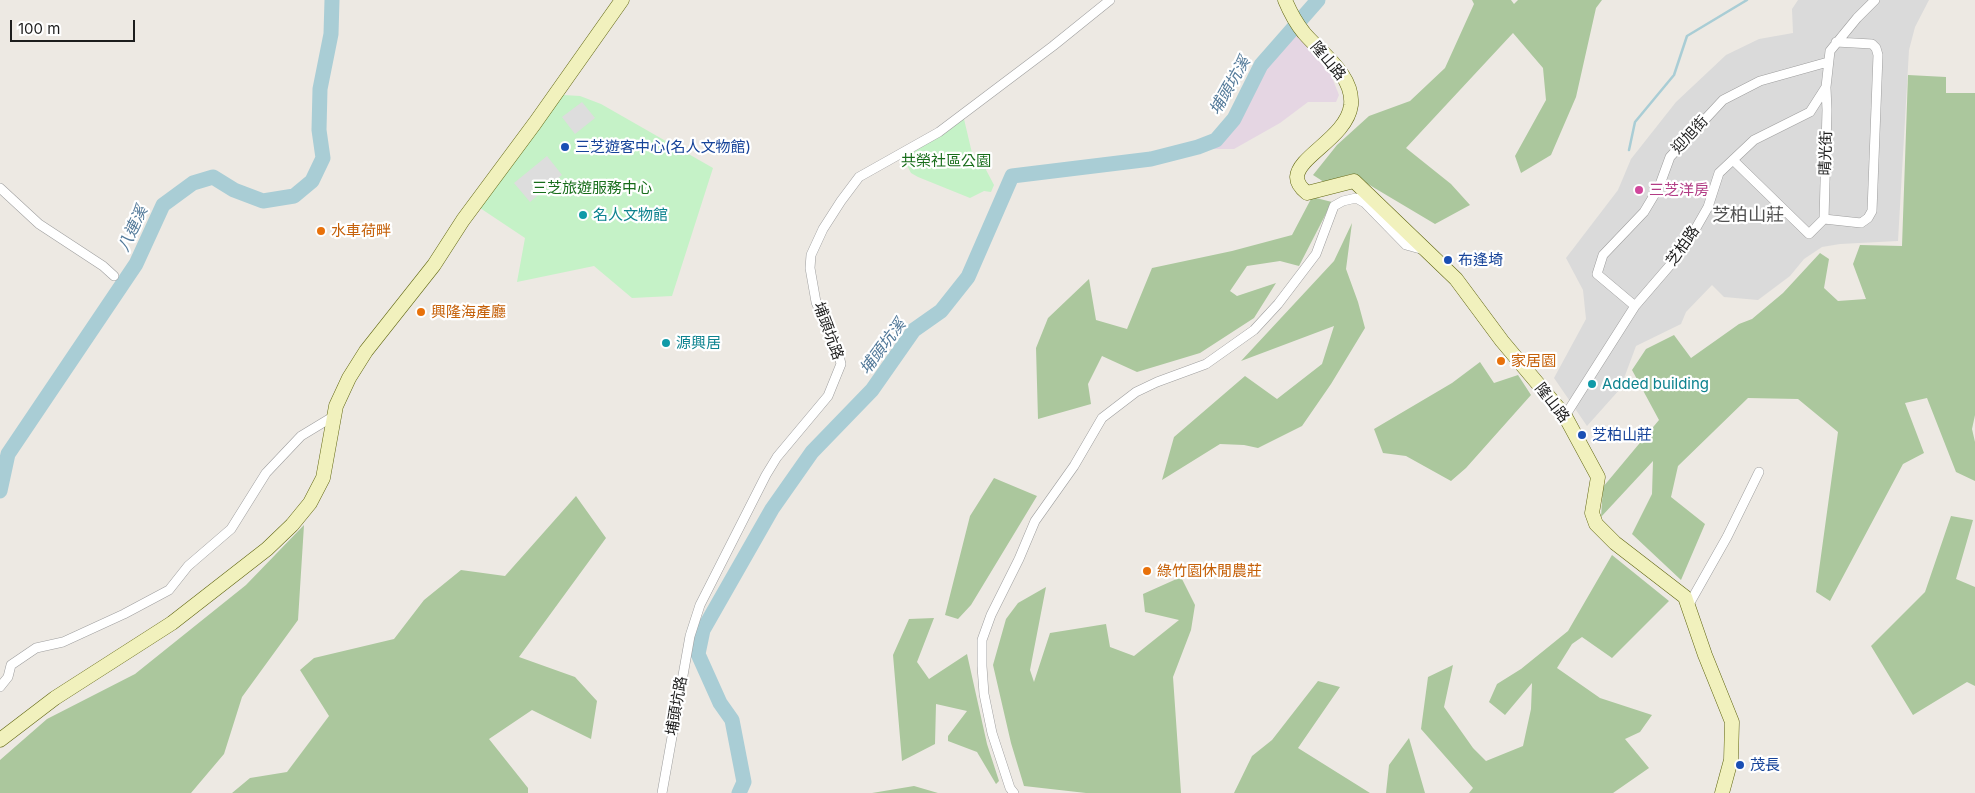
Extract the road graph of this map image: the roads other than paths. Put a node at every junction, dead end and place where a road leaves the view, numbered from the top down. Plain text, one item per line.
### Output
1 (622, 0) edge
2 (1110, 0) edge
3 (1285, 0) edge
4 (1875, 0) edge
5 (1836, 42) junction
6 (1828, 62) junction
7 (1826, 88) junction
8 (1734, 161) junction
9 (0, 188) edge
10 (1824, 219) junction
11 (1424, 250) junction
12 (114, 276) dead end
13 (1635, 306) junction
14 (334, 416) junction
15 (1565, 416) junction
16 (1759, 472) dead end
17 (1688, 606) junction
18 (0, 687) edge
19 (0, 740) edge
20 (662, 793) edge
21 (1014, 793) edge
22 (1722, 793) edge

1 - 14 street
2 - 20 street, 埔頭坑路
3 - 11 street, 隆山路
4 - 5 street, 芝柏路
5 - 6 street, 芝柏路
5 - 10 street
6 - 7 street, 芝柏路
6 - 13 street, 迎旭街
7 - 8 street, 芝柏路
7 - 10 street, 晴光街
8 - 10 street
8 - 13 street, 芝柏路
9 - 12 street
11 - 15 street, 隆山路
11 - 21 street
13 - 15 street, 芝柏路
14 - 18 street
14 - 19 street
15 - 17 street, 隆山路
16 - 17 street
17 - 22 street, 隆山路

